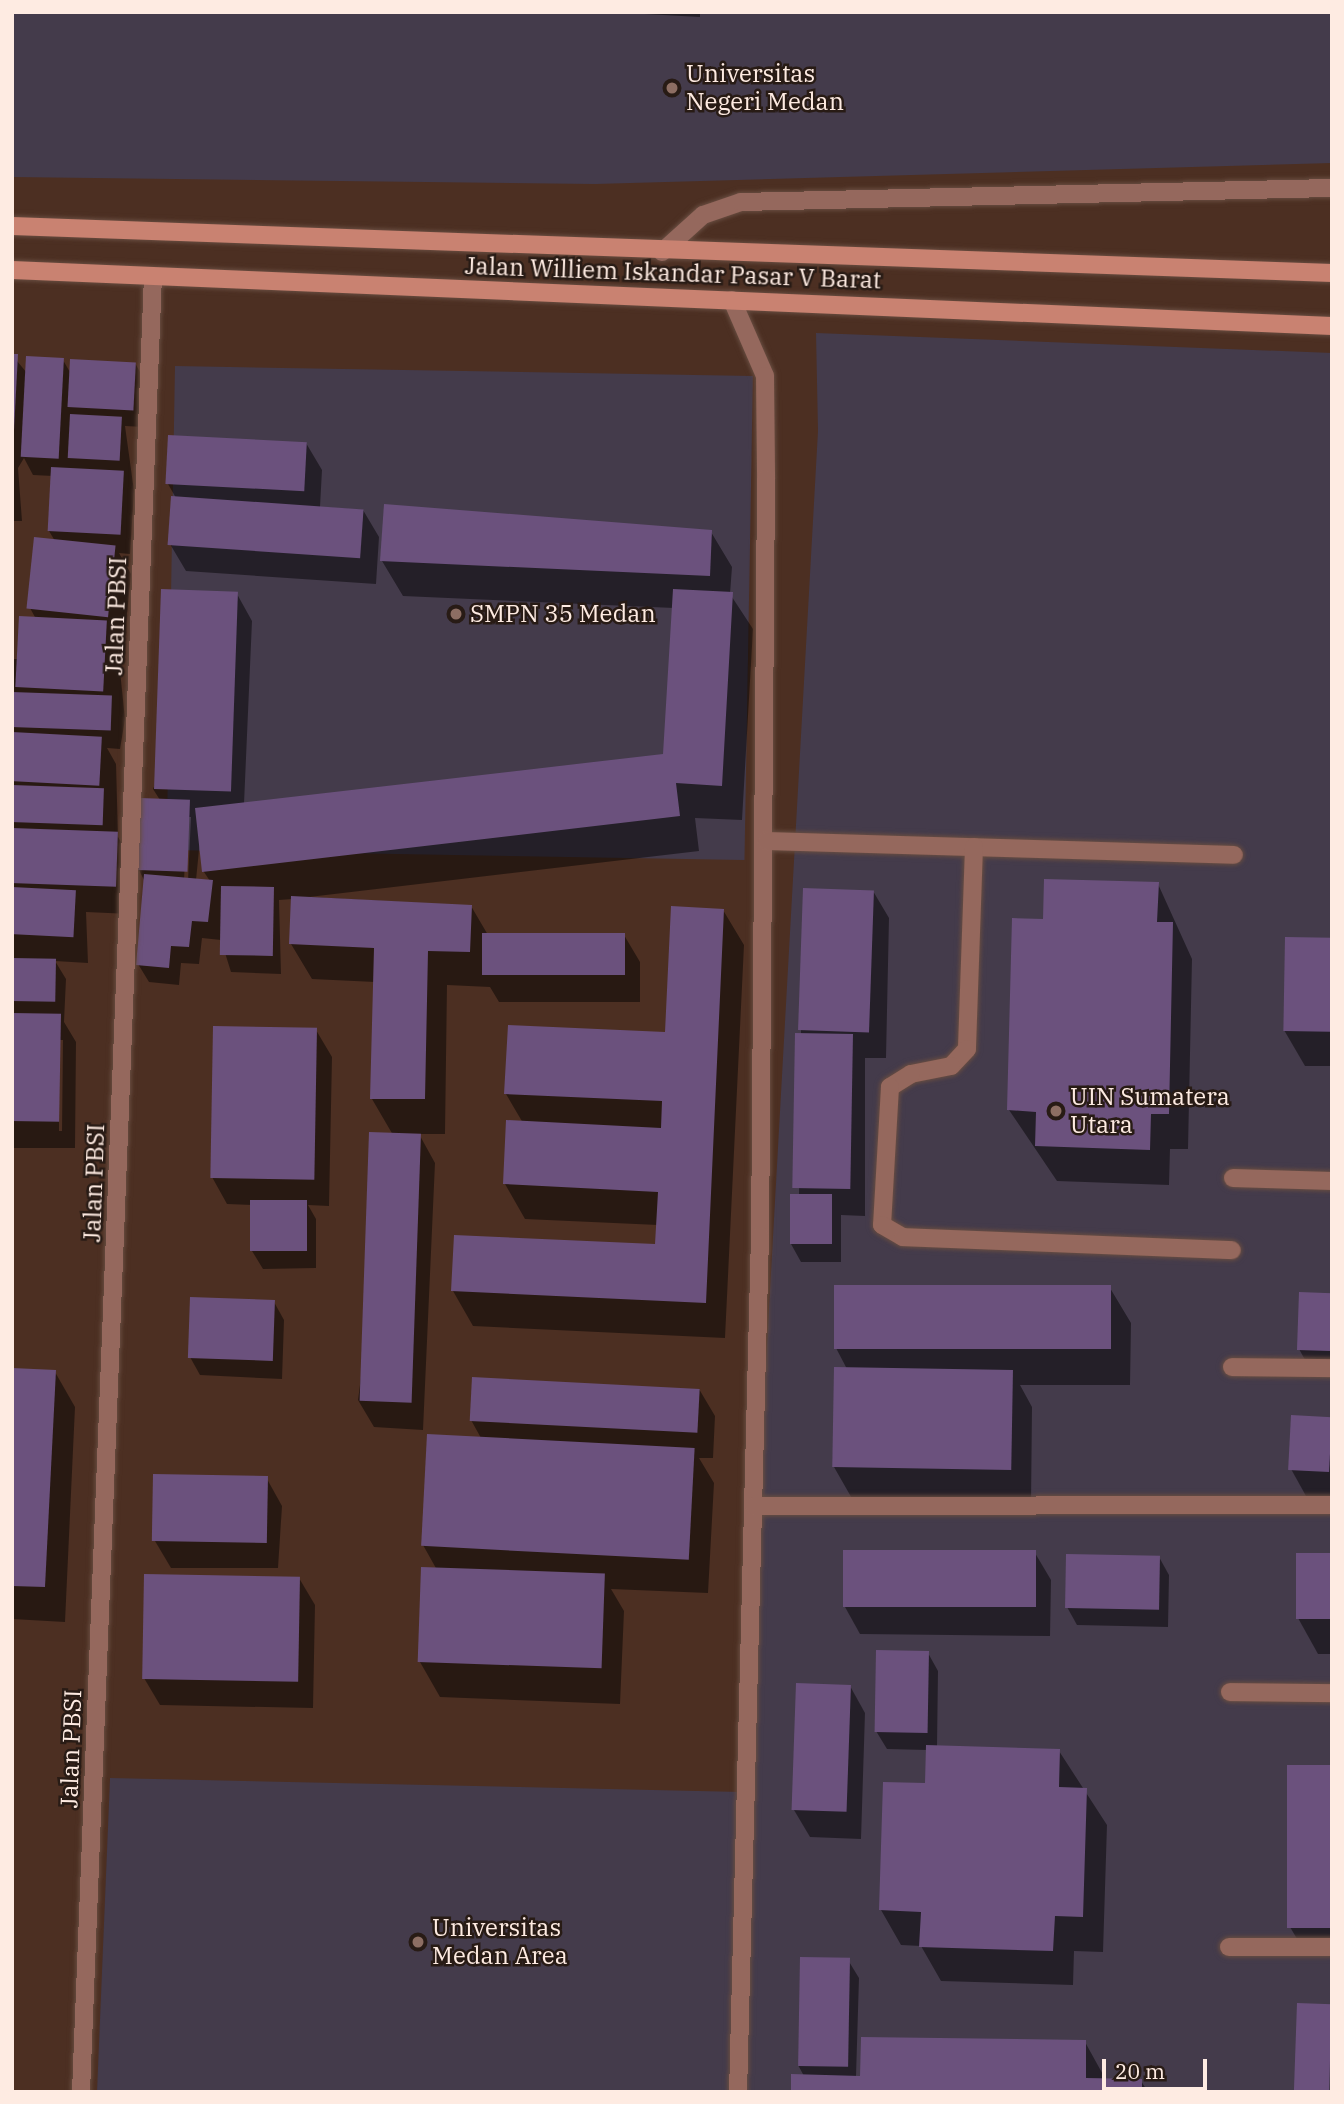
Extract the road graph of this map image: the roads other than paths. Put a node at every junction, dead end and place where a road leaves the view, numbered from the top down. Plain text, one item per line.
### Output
1 (1332, 188) edge
2 (12, 226) edge
3 (662, 252) junction
4 (12, 270) edge
5 (1332, 273) edge
6 (153, 276) junction
7 (732, 300) junction
8 (1332, 326) edge
9 (767, 841) junction
10 (974, 847) junction
11 (1234, 855) dead end
12 (1233, 1178) dead end
13 (1332, 1181) edge
14 (1232, 1250) dead end
15 (1231, 1367) dead end
16 (1332, 1368) edge
17 (1332, 1505) edge
18 (754, 1506) junction
19 (1230, 1692) dead end
20 (1332, 1693) edge
21 (1229, 1947) dead end
22 (1332, 1947) edge
23 (81, 2092) edge
24 (738, 2092) edge

1 - 3 street
2 - 3 street, Jalan Williem Iskandar Pasar V Barat
3 - 5 street, Jalan Williem Iskandar Pasar V Barat
4 - 6 street, Jalan Williem Iskandar Pasar V Barat
6 - 7 street, Jalan Williem Iskandar Pasar V Barat
6 - 23 street, Jalan PBSI
7 - 8 street, Jalan Williem Iskandar Pasar V Barat
7 - 9 street
9 - 10 street
9 - 18 street
10 - 11 street
10 - 14 street
12 - 13 street
15 - 16 street
17 - 18 street
18 - 24 street
19 - 20 street
21 - 22 street

